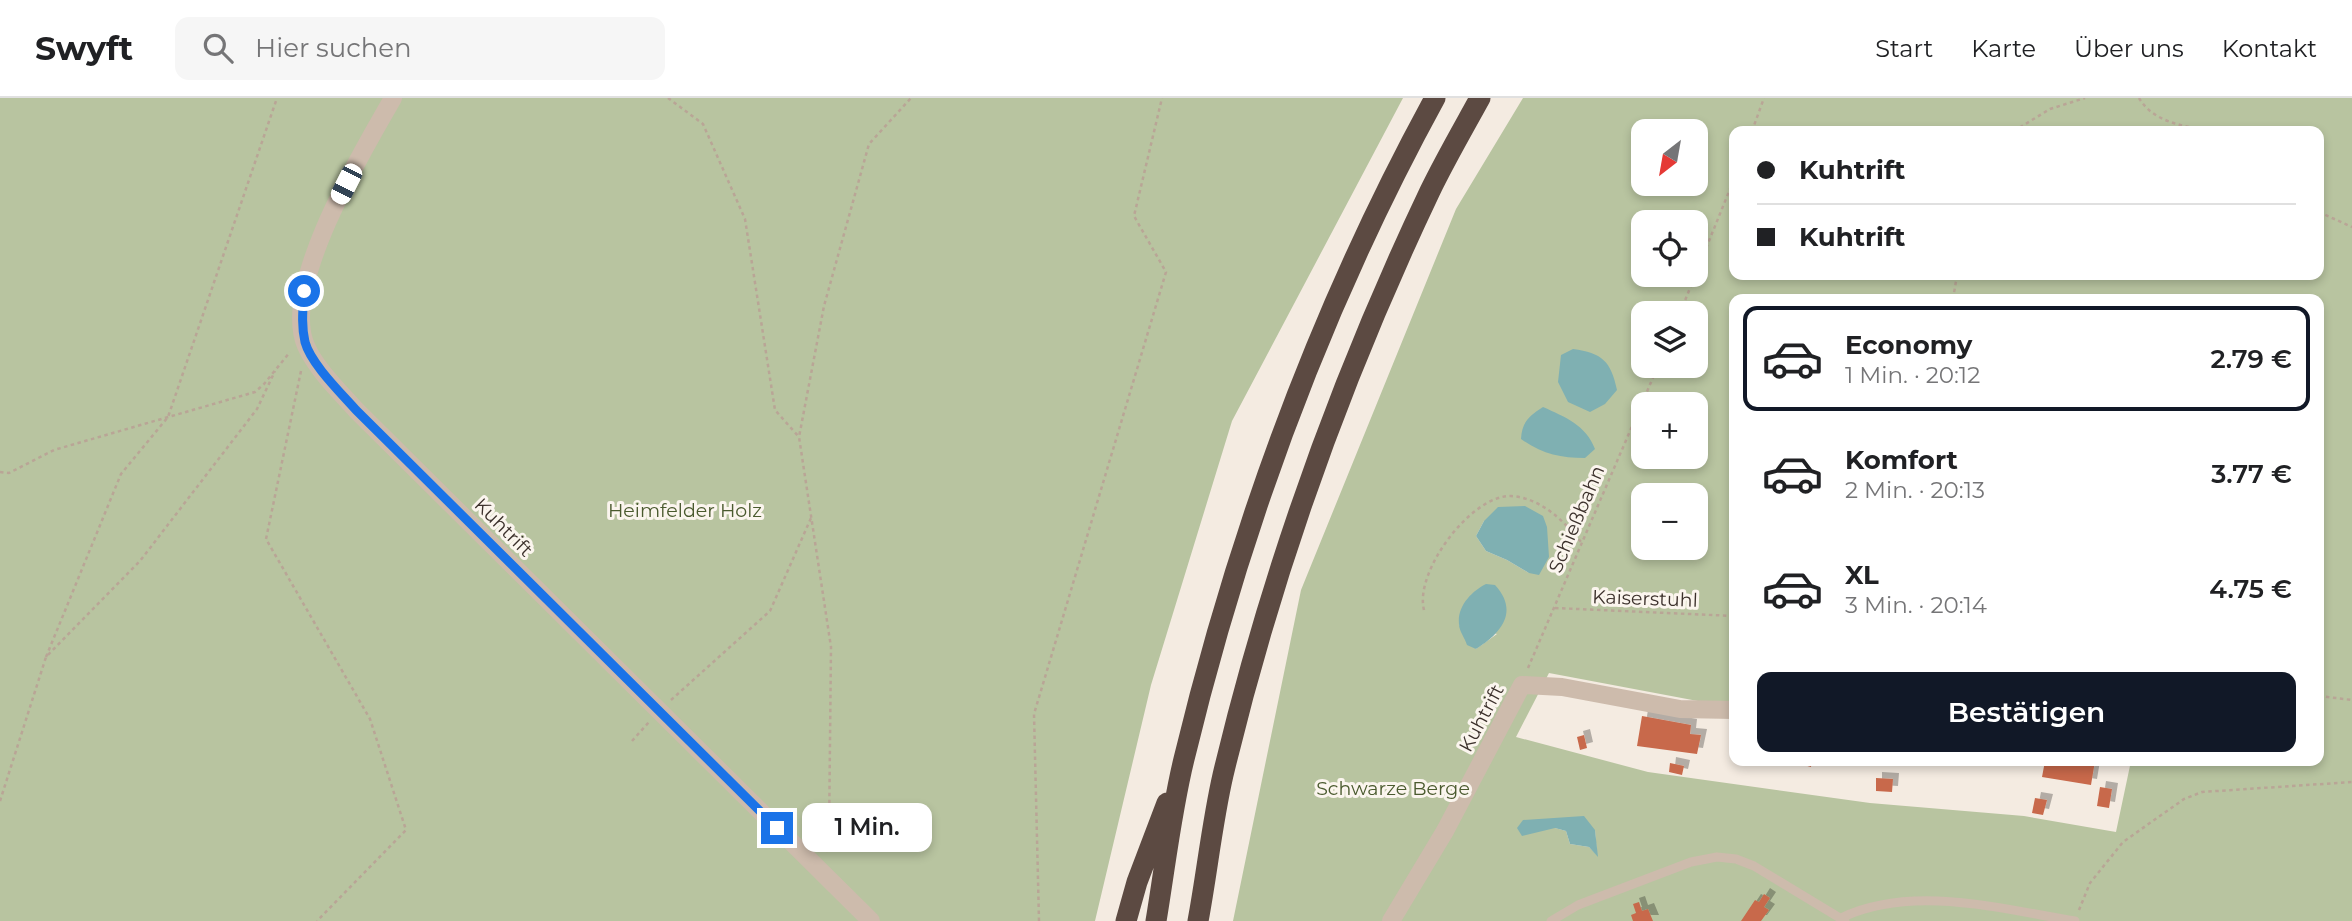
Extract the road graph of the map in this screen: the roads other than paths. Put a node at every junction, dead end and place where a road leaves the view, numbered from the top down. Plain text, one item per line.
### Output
1 (393, 98) edge
2 (1435, 98) edge
3 (1480, 98) edge
4 (1729, 710) edge
5 (1183, 762) junction
6 (1843, 920) edge
7 (872, 921) edge
8 (1126, 921) edge
9 (1156, 921) edge
10 (1198, 921) edge
11 (1391, 921) edge
12 (1551, 921) edge
13 (2075, 921) edge

1 - 7 street, Kuhtrift
2 - 5 highway
3 - 10 highway
4 - 11 street, Kuhtrift
5 - 8 highway
5 - 9 highway
6 - 12 lane
6 - 13 lane

